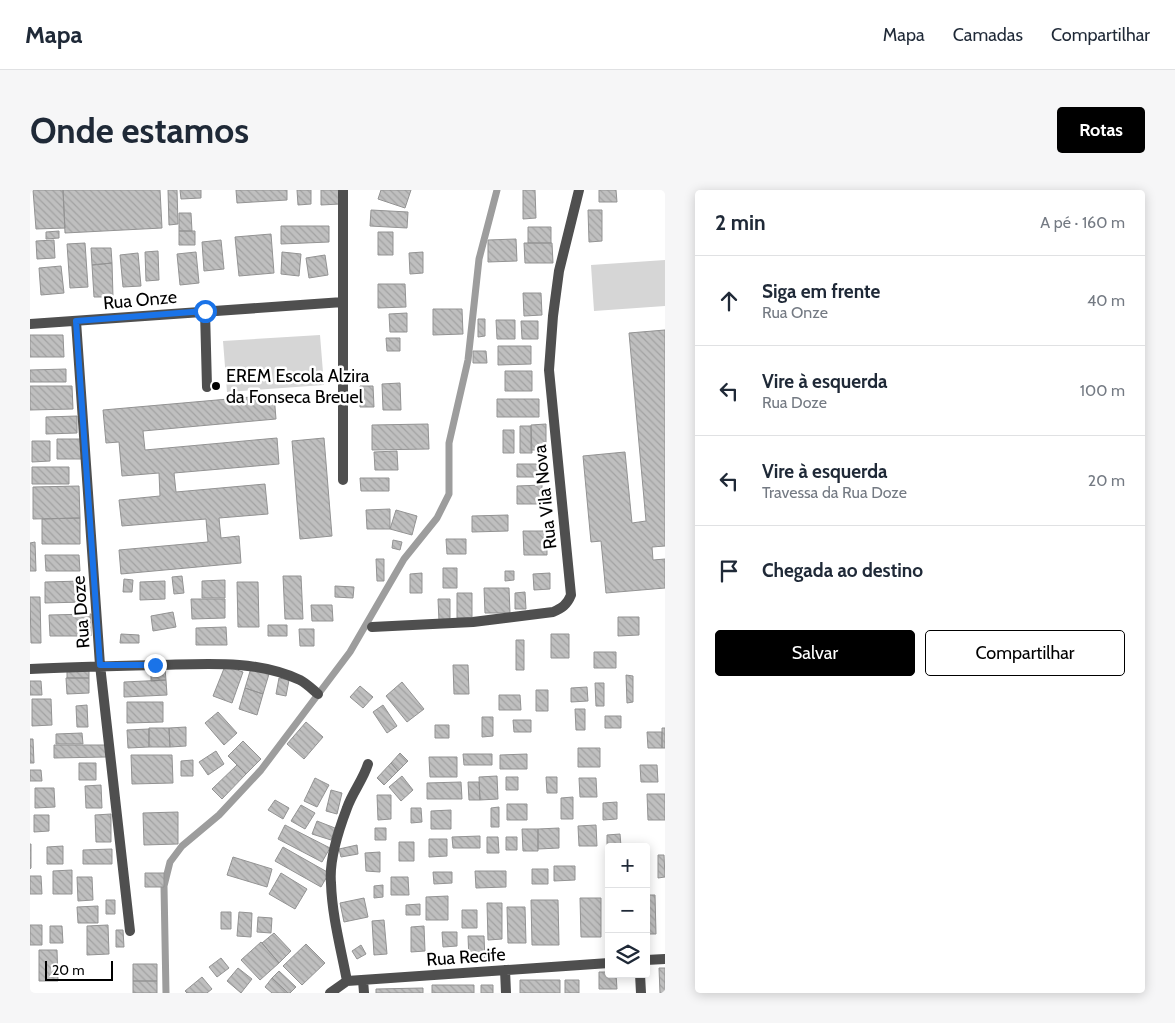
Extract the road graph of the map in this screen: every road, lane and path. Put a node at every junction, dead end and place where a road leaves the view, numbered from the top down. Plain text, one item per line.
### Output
1 (343, 190) edge
2 (579, 190) edge
3 (343, 302) junction
4 (205, 311) junction
5 (76, 321) junction
6 (30, 324) edge
7 (207, 387) dead end
8 (343, 480) dead end
9 (372, 627) dead end
10 (100, 665) junction
11 (30, 670) edge
12 (318, 694) dead end
13 (368, 764) dead end
14 (130, 931) dead end
15 (665, 959) edge
16 (650, 960) edge
17 (605, 962) edge
18 (505, 970) junction
19 (640, 978) edge
20 (363, 980) junction
21 (347, 981) junction
22 (330, 993) edge
23 (364, 993) edge
24 (506, 993) edge
25 (641, 993) edge

1 - 3 street
2 - 9 street, Rua Vila Nova
3 - 4 street, Rua Onze
3 - 8 street
4 - 5 street, Rua Onze
4 - 7 street
5 - 6 street, Rua Onze
5 - 10 street, Rua Doze
10 - 11 street
10 - 12 street
10 - 14 street, Rua Doze
13 - 21 street
15 - 16 street
17 - 18 street, Rua Recife
18 - 20 street, Rua Recife
18 - 24 street
19 - 25 street
20 - 21 street, Rua Recife
20 - 23 street
21 - 22 street

